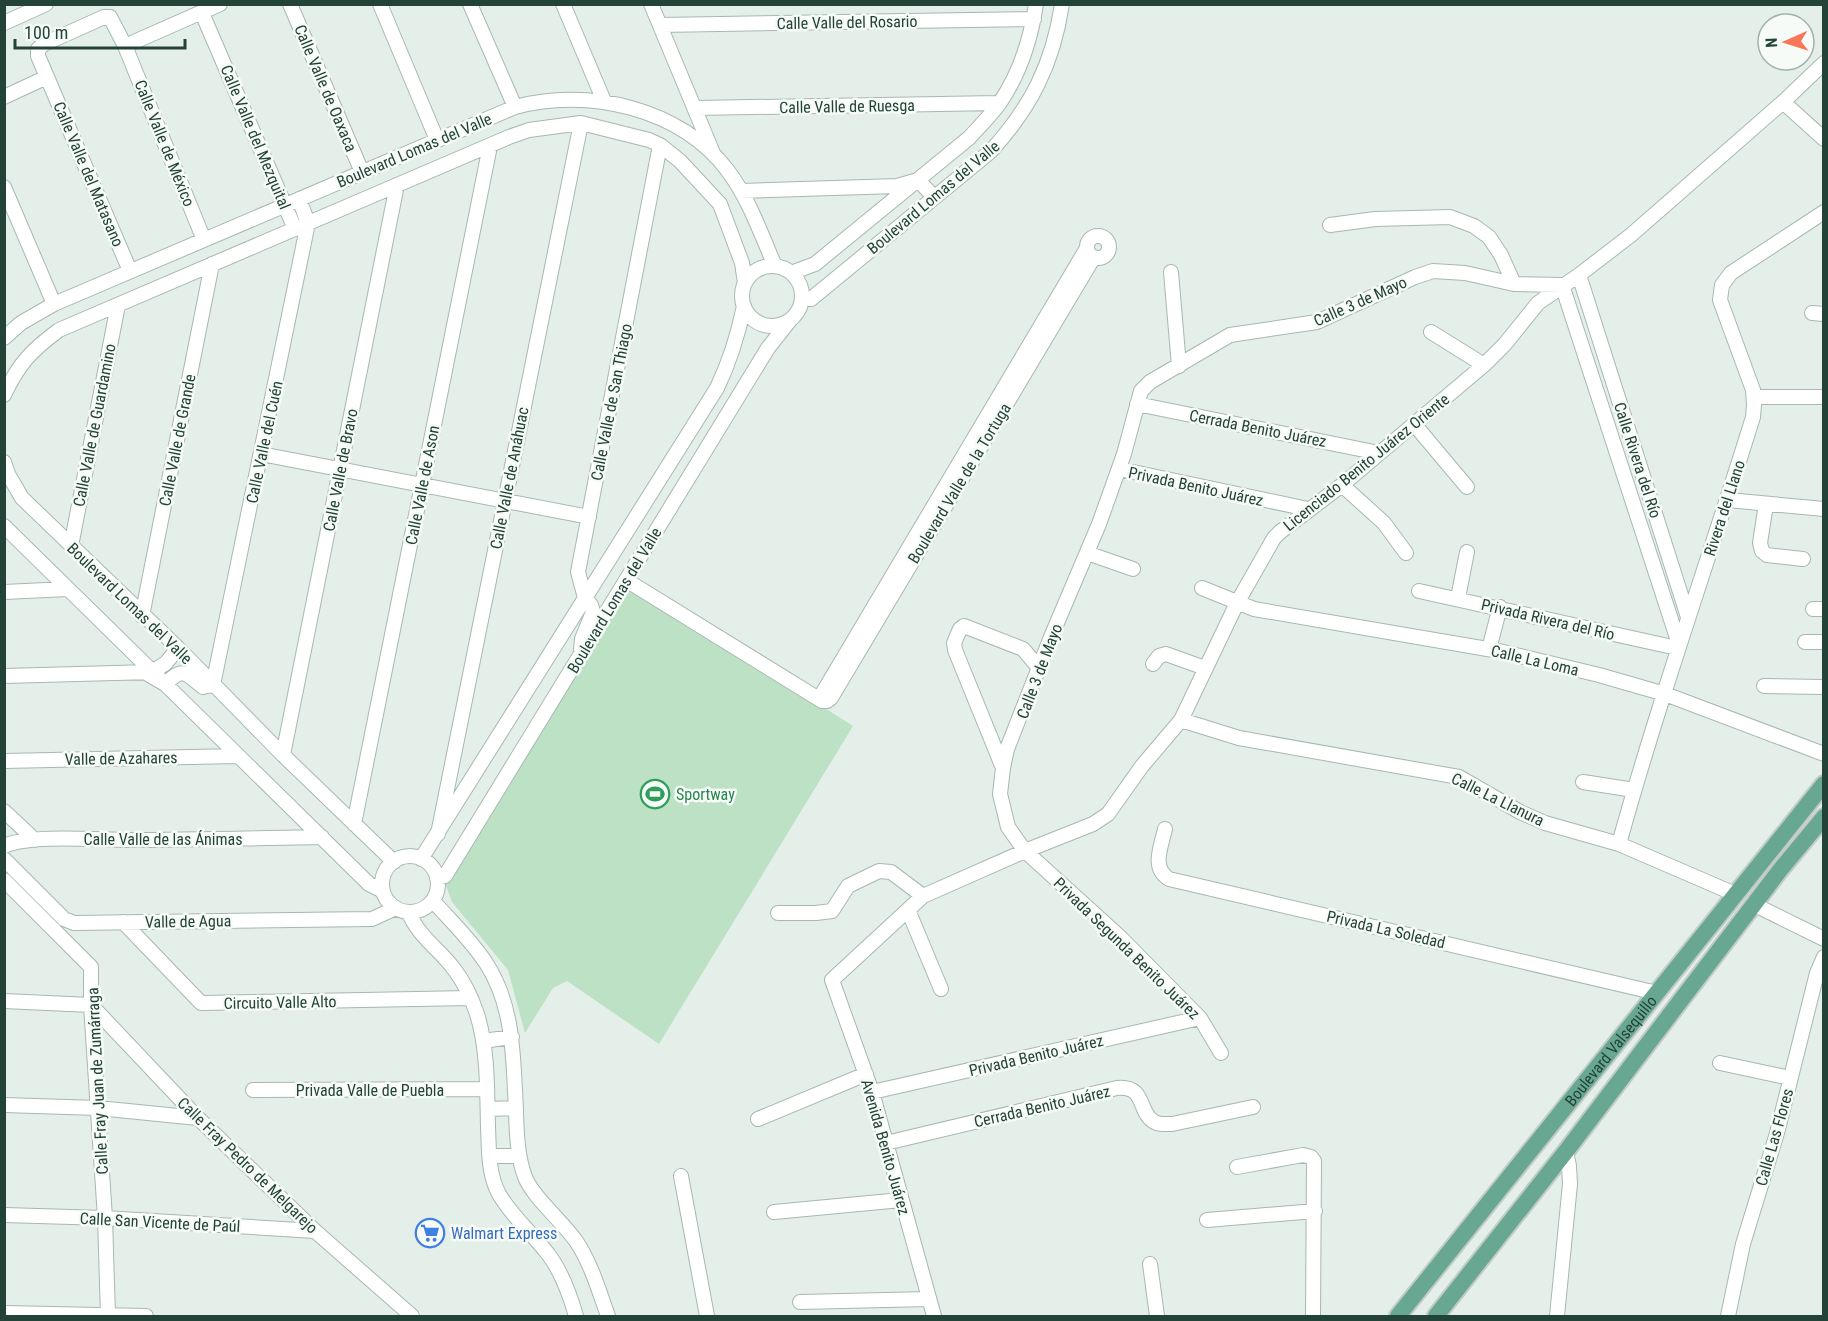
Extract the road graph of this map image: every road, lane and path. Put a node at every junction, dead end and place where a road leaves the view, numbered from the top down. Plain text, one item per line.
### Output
1 (220, 4) edge
2 (291, 4) edge
3 (380, 4) edge
4 (470, 4) edge
5 (563, 4) edge
6 (651, 4) edge
7 (1062, 4) edge
8 (46, 5) edge
9 (202, 12) junction
10 (1035, 12) edge
11 (4, 23) edge
12 (660, 25) junction
13 (125, 46) junction
14 (1824, 63) edge
15 (48, 77) junction
16 (4, 97) edge
17 (604, 101) junction
18 (1784, 102) junction
19 (999, 104) junction
20 (515, 107) junction
21 (695, 108) junction
22 (580, 123) junction
23 (1824, 139) edge
24 (437, 140) junction
25 (490, 146) junction
26 (660, 146) junction
27 (714, 155) junction
28 (362, 172) junction
29 (918, 180) junction
30 (397, 185) junction
31 (4, 187) edge
32 (901, 189) junction
33 (741, 191) junction
34 (934, 197) junction
35 (292, 202) junction
36 (921, 208) junction
37 (1824, 212) edge
38 (1330, 225) dead end
39 (301, 226) junction
40 (204, 240) junction
41 (1091, 253) dead end
42 (212, 264) junction
43 (775, 266) junction
44 (130, 271) junction
45 (1171, 272) dead end
46 (791, 273) junction
47 (1579, 275) junction
48 (745, 283) junction
49 (1514, 284) junction
50 (1562, 285) junction
51 (802, 298) junction
52 (54, 304) junction
53 (118, 305) junction
54 (744, 306) junction
55 (792, 319) junction
56 (1431, 332) dead end
57 (4, 338) edge
58 (1484, 365) junction
59 (1179, 366) junction
60 (1610, 373) junction
61 (1593, 378) junction
62 (4, 395) edge
63 (1754, 397) junction
64 (1824, 397) edge
65 (1137, 404) junction
66 (1414, 424) junction
67 (1379, 453) junction
68 (261, 454) junction
69 (4, 462) edge
70 (340, 469) junction
71 (1119, 469) junction
72 (422, 485) junction
73 (1342, 485) junction
74 (1467, 487) dead end
75 (1650, 495) junction
76 (1728, 500) junction
77 (505, 501) junction
78 (1633, 501) junction
79 (1766, 504) junction
80 (1308, 509) junction
81 (1824, 509) edge
82 (589, 517) junction
83 (4, 526) edge
84 (71, 546) junction
85 (1467, 552) dead end
86 (1087, 553) junction
87 (1406, 553) dead end
88 (1803, 559) dead end
89 (1133, 569) dead end
90 (626, 580) junction
91 (1202, 588) dead end
92 (68, 589) junction
93 (1419, 591) dead end
94 (4, 592) edge
95 (589, 592) junction
96 (1458, 598) junction
97 (613, 601) junction
98 (1237, 603) junction
99 (1500, 607) junction
100 (142, 616) junction
101 (1688, 618) junction
102 (1805, 642) dead end
103 (1824, 642) edge
104 (1678, 646) junction
105 (178, 648) junction
106 (1488, 649) junction
107 (581, 654) junction
108 (1153, 664) dead end
109 (1039, 668) junction
110 (1204, 668) junction
111 (149, 673) junction
112 (4, 676) edge
113 (165, 684) junction
114 (213, 686) junction
115 (1764, 686) dead end
116 (1824, 687) edge
117 (1665, 694) junction
118 (1181, 720) junction
119 (1824, 754) edge
120 (282, 755) junction
121 (238, 756) junction
122 (4, 761) edge
123 (1002, 768) junction
124 (1583, 782) dead end
125 (1824, 784) edge
126 (1634, 789) junction
127 (4, 811) edge
128 (1824, 817) edge
129 (354, 824) junction
130 (1165, 829) dead end
131 (438, 834) junction
132 (322, 837) junction
133 (35, 840) junction
134 (1619, 844) junction
135 (4, 846) edge
136 (1025, 851) junction
137 (4, 859) edge
138 (422, 859) junction
139 (394, 862) junction
140 (437, 878) junction
141 (7, 886) edge
142 (383, 891) junction
143 (1735, 894) junction
144 (923, 896) junction
145 (433, 901) junction
146 (1754, 904) junction
147 (402, 910) junction
148 (908, 910) junction
149 (778, 913) dead end
150 (123, 922) junction
151 (1824, 939) edge
152 (1824, 957) edge
153 (832, 980) joint
154 (941, 989) dead end
155 (1657, 993) junction
156 (471, 998) junction
157 (4, 1001) edge
158 (91, 1005) junction
159 (1200, 1018) junction
160 (512, 1037) junction
161 (483, 1041) junction
162 (1221, 1053) dead end
163 (1720, 1063) dead end
164 (866, 1074) junction
165 (1790, 1078) junction
166 (487, 1089) junction
167 (253, 1090) dead end
168 (872, 1092) junction
169 (4, 1106) edge
170 (1253, 1107) dead end
171 (98, 1108) junction
172 (516, 1108) junction
173 (488, 1109) junction
174 (198, 1118) junction
175 (758, 1119) dead end
176 (886, 1143) junction
177 (1566, 1152) junction
178 (490, 1156) junction
179 (519, 1156) junction
180 (1237, 1167) dead end
181 (681, 1176) dead end
182 (902, 1200) junction
183 (1315, 1211) junction
184 (774, 1212) dead end
185 (4, 1215) edge
186 (105, 1218) junction
187 (1207, 1220) dead end
188 (315, 1231) junction
189 (1150, 1264) dead end
190 (929, 1299) junction
191 (800, 1302) dead end
192 (4, 1313) edge
193 (108, 1316) edge
194 (146, 1317) edge
195 (412, 1317) edge
196 (576, 1317) edge
197 (608, 1317) edge
198 (707, 1317) edge
199 (934, 1317) edge
200 (1157, 1317) edge
201 (1313, 1317) edge
202 (1398, 1317) edge
203 (1436, 1317) edge
204 (1557, 1317) edge
205 (1728, 1317) edge

1 - 9 street
2 - 28 street, Calle Valle de Oaxaca
3 - 24 street
4 - 20 street
5 - 17 street
6 - 12 street
7 - 34 street, Boulevard Lomas del Valle
8 - 11 street
9 - 13 street
9 - 35 street, Calle Valle del Mezquital
10 - 12 street, Calle Valle del Rosario
10 - 19 street, Boulevard Lomas del Valle
12 - 21 street
13 - 15 street
13 - 40 street, Calle Valle de México
14 - 18 street
15 - 16 street
15 - 44 street, Calle Valle del Matasano
17 - 20 street, Boulevard Lomas del Valle
17 - 27 street, Boulevard Lomas del Valle
18 - 23 street
18 - 47 street
19 - 21 street, Calle Valle de Ruesga
19 - 29 street, Boulevard Lomas del Valle
20 - 24 street, Boulevard Lomas del Valle
21 - 27 street
22 - 25 street, Boulevard Lomas del Valle
22 - 26 street, Boulevard Lomas del Valle
22 - 77 street, Calle Valle de Anáhuac
24 - 28 street, Boulevard Lomas del Valle
25 - 30 street, Boulevard Lomas del Valle
25 - 72 street, Calle Valle de Ason
26 - 48 street, Boulevard Lomas del Valle
26 - 82 street, Calle Valle de San Thiago
27 - 33 street, Boulevard Lomas del Valle
28 - 35 street, Boulevard Lomas del Valle
29 - 32 street, Boulevard Lomas del Valle
29 - 34 street
30 - 39 street, Boulevard Lomas del Valle
30 - 70 street, Calle Valle de Bravo
31 - 52 street
32 - 33 street
32 - 36 street
32 - 46 street, Boulevard Lomas del Valle
33 - 43 street, Boulevard Lomas del Valle
34 - 36 street, Boulevard Lomas del Valle
35 - 39 street
35 - 40 street, Boulevard Lomas del Valle
36 - 51 street, Boulevard Lomas del Valle
37 - 63 street
38 - 49 street
39 - 42 street, Boulevard Lomas del Valle
39 - 68 street, Calle Valle del Cuén
40 - 44 street, Boulevard Lomas del Valle
41 - 90 street, Boulevard Valle de la Tortuga
42 - 53 street, Boulevard Lomas del Valle
42 - 100 street, Calle Valle de Grande
43 - 46 street
43 - 48 street
44 - 52 street, Boulevard Lomas del Valle
45 - 59 street
46 - 51 street
47 - 50 street
47 - 60 street, Calle Rivera del Río
48 - 54 street
49 - 50 street, Calle 3 de Mayo
49 - 59 street, Calle 3 de Mayo
50 - 58 street, Licenciado Benito Juárez Oriente
50 - 61 street, Calle Rivera del Río
51 - 55 street
52 - 57 street, Boulevard Lomas del Valle
53 - 62 street, Boulevard Lomas del Valle
53 - 84 street, Calle Valle de Guardamino
54 - 55 street
54 - 95 street, Boulevard Lomas del Valle
55 - 90 street, Boulevard Lomas del Valle
56 - 58 street
58 - 66 street, Licenciado Benito Juárez Oriente
59 - 65 street, Calle 3 de Mayo
60 - 61 street
60 - 75 street, Calle Rivera del Río
61 - 78 street, Calle Rivera del Río
63 - 64 street
63 - 76 street, Rivera del Llano
65 - 67 street, Cerrada Benito Juárez
65 - 71 street, Calle 3 de Mayo
66 - 67 street, Licenciado Benito Juárez Oriente
66 - 74 street
67 - 73 street, Licenciado Benito Juárez Oriente
68 - 70 street
68 - 114 street, Calle Valle del Cuén
69 - 84 street, Boulevard Lomas del Valle
70 - 72 street
70 - 120 street, Calle Valle de Bravo
71 - 80 street, Privada Benito Juárez
71 - 86 street, Calle 3 de Mayo
72 - 77 street
72 - 129 street, Calle Valle de Ason
73 - 80 street, Licenciado Benito Juárez Oriente
73 - 87 street
75 - 78 street
75 - 101 street, Calle Rivera del Río
76 - 79 street
76 - 101 street, Rivera del Llano
77 - 82 street
77 - 131 street, Calle Valle de Anáhuac
78 - 104 street, Calle Rivera del Río
79 - 81 street
79 - 88 street
80 - 98 street, Licenciado Benito Juárez Oriente
82 - 95 street, Calle Valle de San Thiago
83 - 92 street, Boulevard Lomas del Valle
84 - 100 street, Boulevard Lomas del Valle
85 - 96 street
86 - 89 street
86 - 109 street, Calle 3 de Mayo
90 - 97 street, Boulevard Lomas del Valle
91 - 98 street, Calle La Loma
92 - 94 street
92 - 111 street, Boulevard Lomas del Valle
93 - 96 street, Privada Rivera del Río
95 - 97 street
95 - 107 street, Calle Valle de San Thiago
95 - 131 street, Boulevard Lomas del Valle
96 - 99 street, Privada Rivera del Río
97 - 107 street, Boulevard Lomas del Valle
98 - 106 street, Calle La Loma
98 - 110 street, Licenciado Benito Juárez Oriente
99 - 104 street, Privada Rivera del Río
99 - 106 street
100 - 105 street, Boulevard Lomas del Valle
101 - 104 street
102 - 103 street
104 - 117 street
105 - 111 street
105 - 114 street, Boulevard Lomas del Valle
106 - 117 street, Calle La Loma
107 - 140 street, Boulevard Lomas del Valle
108 - 110 street
109 - 123 street, Calle 3 de Mayo
109 - 123 street
110 - 118 street, Licenciado Benito Juárez Oriente
111 - 112 street
111 - 113 street, Boulevard Lomas del Valle
113 - 114 street
113 - 121 street, Boulevard Lomas del Valle
114 - 120 street, Boulevard Lomas del Valle
115 - 116 street
117 - 119 street, Calle La Loma
117 - 126 street
118 - 134 street, Calle La Llanura
118 - 136 street, Licenciado Benito Juárez Oriente
120 - 129 street, Boulevard Lomas del Valle
121 - 122 street, Valle de Azahares
121 - 132 street, Boulevard Lomas del Valle
123 - 136 street, Calle 3 de Mayo
124 - 126 street
125 - 143 main road, Boulevard Valsequillo
126 - 134 street
127 - 133 street
128 - 146 main road, Boulevard Valsequillo
129 - 139 street, Boulevard Lomas del Valle
130 - 155 street, Privada La Soledad
131 - 138 street, Boulevard Lomas del Valle
132 - 133 street, Calle Valle de las Ánimas
132 - 142 street, Boulevard Lomas del Valle
133 - 135 street, Calle Valle de las Ánimas
134 - 143 street, Calle La Llanura
136 - 144 street, Licenciado Benito Juárez Oriente
136 - 159 street, Privada Segunda Benito Juárez
137 - 150 street, Valle de Agua
138 - 139 street
138 - 140 street
139 - 142 street
140 - 145 street
141 - 158 street, Calle Fray Juan de Zumárraga
142 - 147 street
143 - 155 main road, Boulevard Valsequillo
144 - 148 street, Licenciado Benito Juárez Oriente
144 - 149 street
145 - 147 street
145 - 160 street
146 - 151 street
146 - 177 main road, Boulevard Valsequillo
147 - 150 street, Valle de Agua
147 - 156 street
148 - 153 street, Licenciado Benito Juárez Oriente
148 - 154 street
150 - 156 street, Circuito Valle Alto
152 - 165 street, Calle Las Flores
153 - 164 street, Avenida Benito Juárez
155 - 202 main road, Boulevard Valsequillo
156 - 161 street
157 - 158 street
158 - 171 street, Calle Fray Juan de Zumárraga
158 - 174 street, Calle Fray Pedro de Melgarejo
159 - 162 street, Privada Segunda Benito Juárez
159 - 168 street, Privada Benito Juárez
160 - 161 street
160 - 172 street
161 - 166 street
163 - 165 street
164 - 168 street, Avenida Benito Juárez
164 - 175 street
165 - 205 street, Calle Las Flores
166 - 167 street, Privada Valle de Puebla
166 - 173 street
168 - 176 street, Avenida Benito Juárez
169 - 171 street
170 - 176 street, Cerrada Benito Juárez
171 - 174 street
171 - 186 street, Calle Fray Juan de Zumárraga
172 - 173 street
172 - 179 street
173 - 178 street
174 - 188 street, Calle Fray Pedro de Melgarejo
176 - 182 street, Avenida Benito Juárez
177 - 203 main road, Boulevard Valsequillo
177 - 204 street
178 - 179 street
178 - 196 street
179 - 197 street
180 - 183 street
181 - 198 street
182 - 184 street
182 - 190 street, Avenida Benito Juárez
183 - 187 street
183 - 201 street
185 - 186 street, Calle San Vicente de Paúl
186 - 188 street, Calle San Vicente de Paúl
186 - 193 street, Calle Fray Juan de Zumárraga
188 - 195 street, Calle Fray Pedro de Melgarejo
189 - 200 street
190 - 191 street
190 - 199 street, Avenida Benito Juárez
192 - 193 street
193 - 194 street

